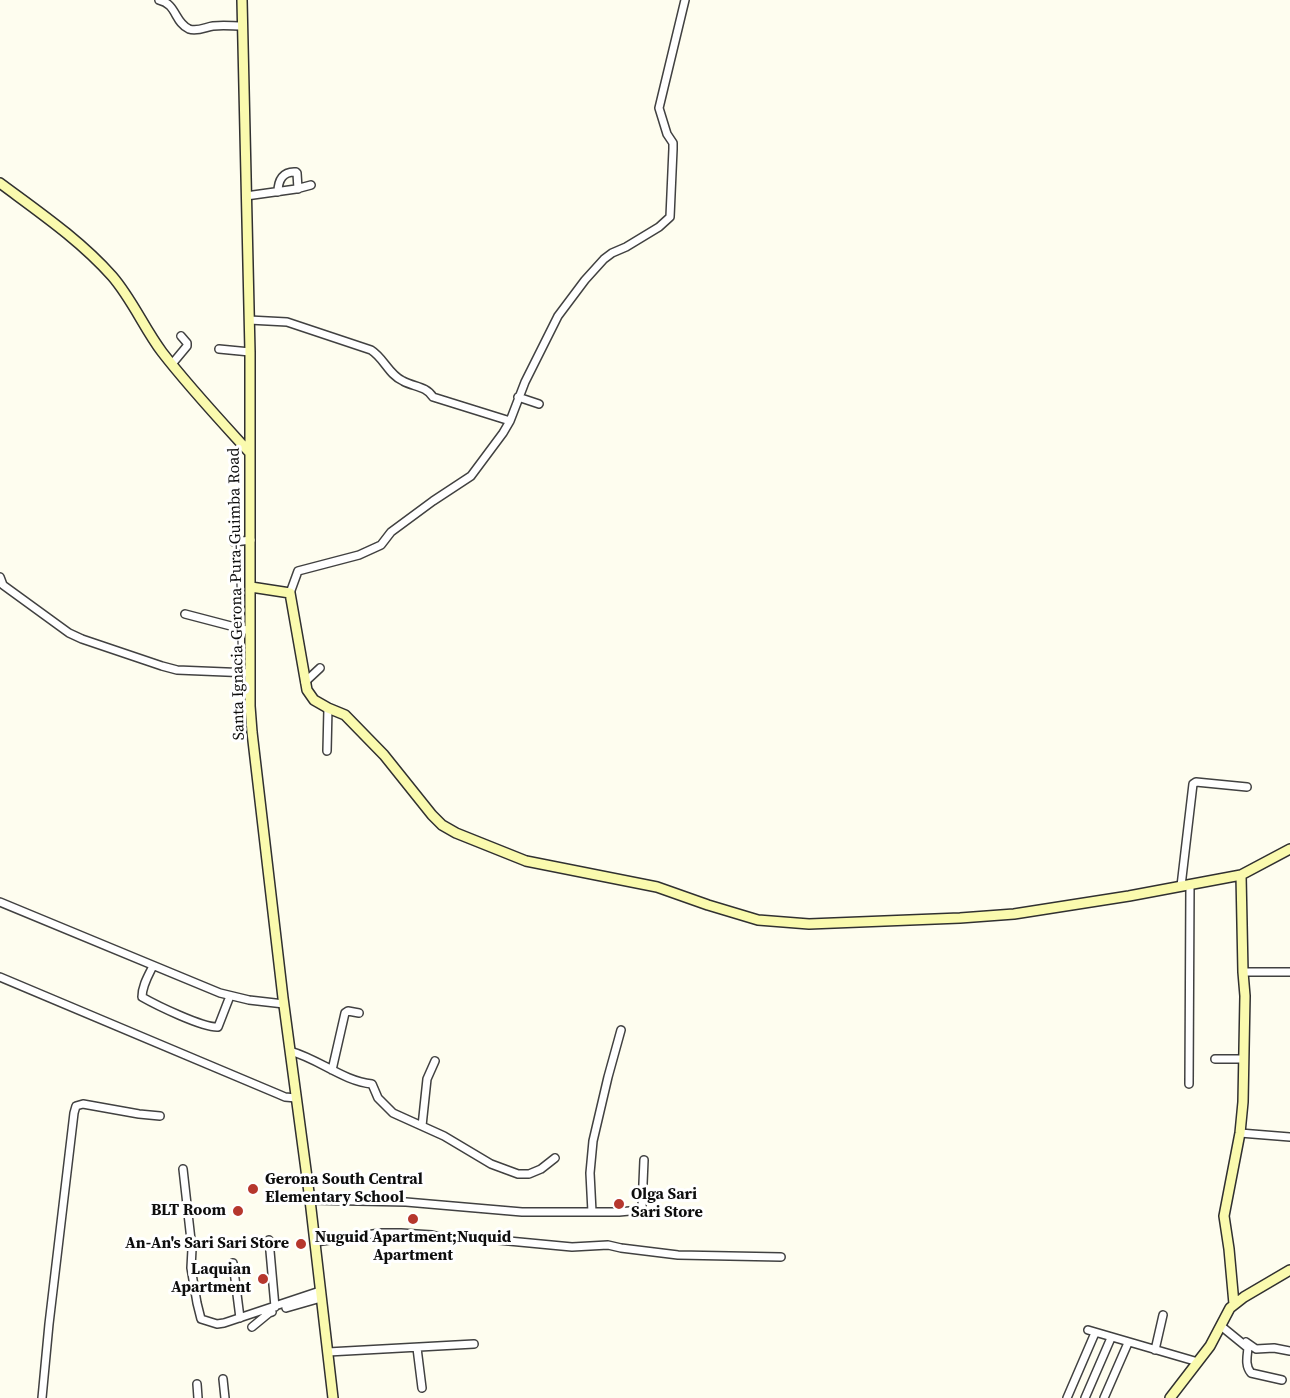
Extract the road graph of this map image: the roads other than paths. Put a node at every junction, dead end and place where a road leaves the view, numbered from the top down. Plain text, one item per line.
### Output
1 (159, 0) edge
2 (242, 0) edge
3 (685, 0) edge
4 (243, 26) junction
5 (0, 183) edge
6 (311, 185) dead end
7 (298, 189) junction
8 (279, 192) junction
9 (246, 196) junction
10 (249, 320) junction
11 (181, 336) dead end
12 (219, 350) dead end
13 (250, 352) junction
14 (172, 364) junction
15 (518, 397) junction
16 (539, 404) dead end
17 (510, 421) junction
18 (249, 452) junction
19 (250, 540) junction
20 (234, 542) dead end
21 (1, 582) edge
22 (251, 587) junction
23 (290, 593) junction
24 (185, 614) dead end
25 (250, 631) junction
26 (320, 668) dead end
27 (250, 673) junction
28 (305, 682) junction
29 (328, 708) junction
30 (327, 751) dead end
31 (1247, 787) dead end
32 (1290, 849) edge
33 (1240, 875) junction
34 (1186, 885) junction
35 (0, 902) edge
36 (153, 966) junction
37 (1243, 972) junction
38 (1290, 972) edge
39 (0, 977) edge
40 (230, 996) junction
41 (284, 1004) junction
42 (359, 1013) dead end
43 (621, 1030) dead end
44 (291, 1051) junction
45 (1215, 1059) dead end
46 (1244, 1059) junction
47 (435, 1060) dead end
48 (332, 1070) junction
49 (1189, 1084) dead end
50 (296, 1098) junction
51 (160, 1116) dead end
52 (422, 1126) junction
53 (1240, 1133) junction
54 (1290, 1137) edge
55 (555, 1158) dead end
56 (644, 1160) dead end
57 (183, 1169) dead end
58 (310, 1200) junction
59 (592, 1212) junction
60 (268, 1240) dead end
61 (315, 1242) junction
62 (781, 1257) dead end
63 (233, 1263) dead end
64 (1290, 1270) edge
65 (320, 1295) junction
66 (1234, 1304) junction
67 (275, 1306) junction
68 (1163, 1315) dead end
69 (240, 1318) junction
70 (1222, 1325) junction
71 (252, 1327) dead end
72 (1111, 1338) junction
73 (1128, 1343) junction
74 (474, 1344) dead end
75 (417, 1348) junction
76 (1155, 1350) junction
77 (1290, 1351) edge
78 (328, 1352) junction
79 (1198, 1362) junction
80 (223, 1379) dead end
81 (1282, 1380) dead end
82 (197, 1384) dead end
83 (422, 1388) dead end
84 (42, 1398) edge
85 (198, 1398) edge
86 (225, 1398) edge
87 (333, 1398) edge
88 (1067, 1398) edge
89 (1085, 1398) edge
90 (1104, 1398) edge
91 (1170, 1398) edge

1 - 4 street
2 - 4 street, Santa Ignacia-Gerona-Pura-Guimba Road
3 - 15 street
4 - 9 street, Santa Ignacia-Gerona-Pura-Guimba Road
5 - 14 street
6 - 7 street
7 - 8 street
7 - 8 street
8 - 9 street
9 - 10 street, Santa Ignacia-Gerona-Pura-Guimba Road
10 - 13 street, Santa Ignacia-Gerona-Pura-Guimba Road
10 - 17 street
11 - 14 street
12 - 13 street
13 - 18 street, Santa Ignacia-Gerona-Pura-Guimba Road
14 - 18 street
15 - 16 street
15 - 17 street
17 - 23 street
18 - 19 street, Santa Ignacia-Gerona-Pura-Guimba Road
19 - 20 street
19 - 22 street, Santa Ignacia-Gerona-Pura-Guimba Road
21 - 27 street
22 - 23 street
22 - 25 street, Santa Ignacia-Gerona-Pura-Guimba Road
23 - 28 street
24 - 25 street
25 - 27 street, Santa Ignacia-Gerona-Pura-Guimba Road
26 - 28 street
27 - 41 street, Santa Ignacia-Gerona-Pura-Guimba Road
28 - 29 street
29 - 30 street
29 - 34 street
31 - 34 street
32 - 33 street
33 - 34 street
33 - 37 street
34 - 49 street
35 - 36 street
36 - 40 street
36 - 40 street
37 - 38 street
37 - 46 street
39 - 50 street
40 - 41 street
41 - 44 street, Santa Ignacia-Gerona-Pura-Guimba Road
42 - 48 street
43 - 59 street
44 - 48 street
44 - 50 street, Santa Ignacia-Gerona-Pura-Guimba Road
45 - 46 street
46 - 53 street
47 - 52 street
48 - 52 street
50 - 58 street, Santa Ignacia-Gerona-Pura-Guimba Road
51 - 84 street
52 - 55 street
53 - 54 street
53 - 66 street
56 - 59 street
57 - 69 street
58 - 59 street
58 - 61 street, Santa Ignacia-Gerona-Pura-Guimba Road
60 - 67 street
61 - 62 street
61 - 65 street, Santa Ignacia-Gerona-Pura-Guimba Road
63 - 69 street
64 - 66 street
65 - 67 street
65 - 71 street
65 - 78 street, Santa Ignacia-Gerona-Pura-Guimba Road
66 - 70 street
67 - 69 street
68 - 76 street
70 - 77 street
70 - 79 street
70 - 81 street
72 - 73 street
72 - 88 street
72 - 89 street
73 - 76 street
73 - 90 street
74 - 75 street
75 - 78 street
75 - 83 street
76 - 79 street
78 - 87 street, Santa Ignacia-Gerona-Pura-Guimba Road
79 - 91 street
80 - 86 street
82 - 85 street

